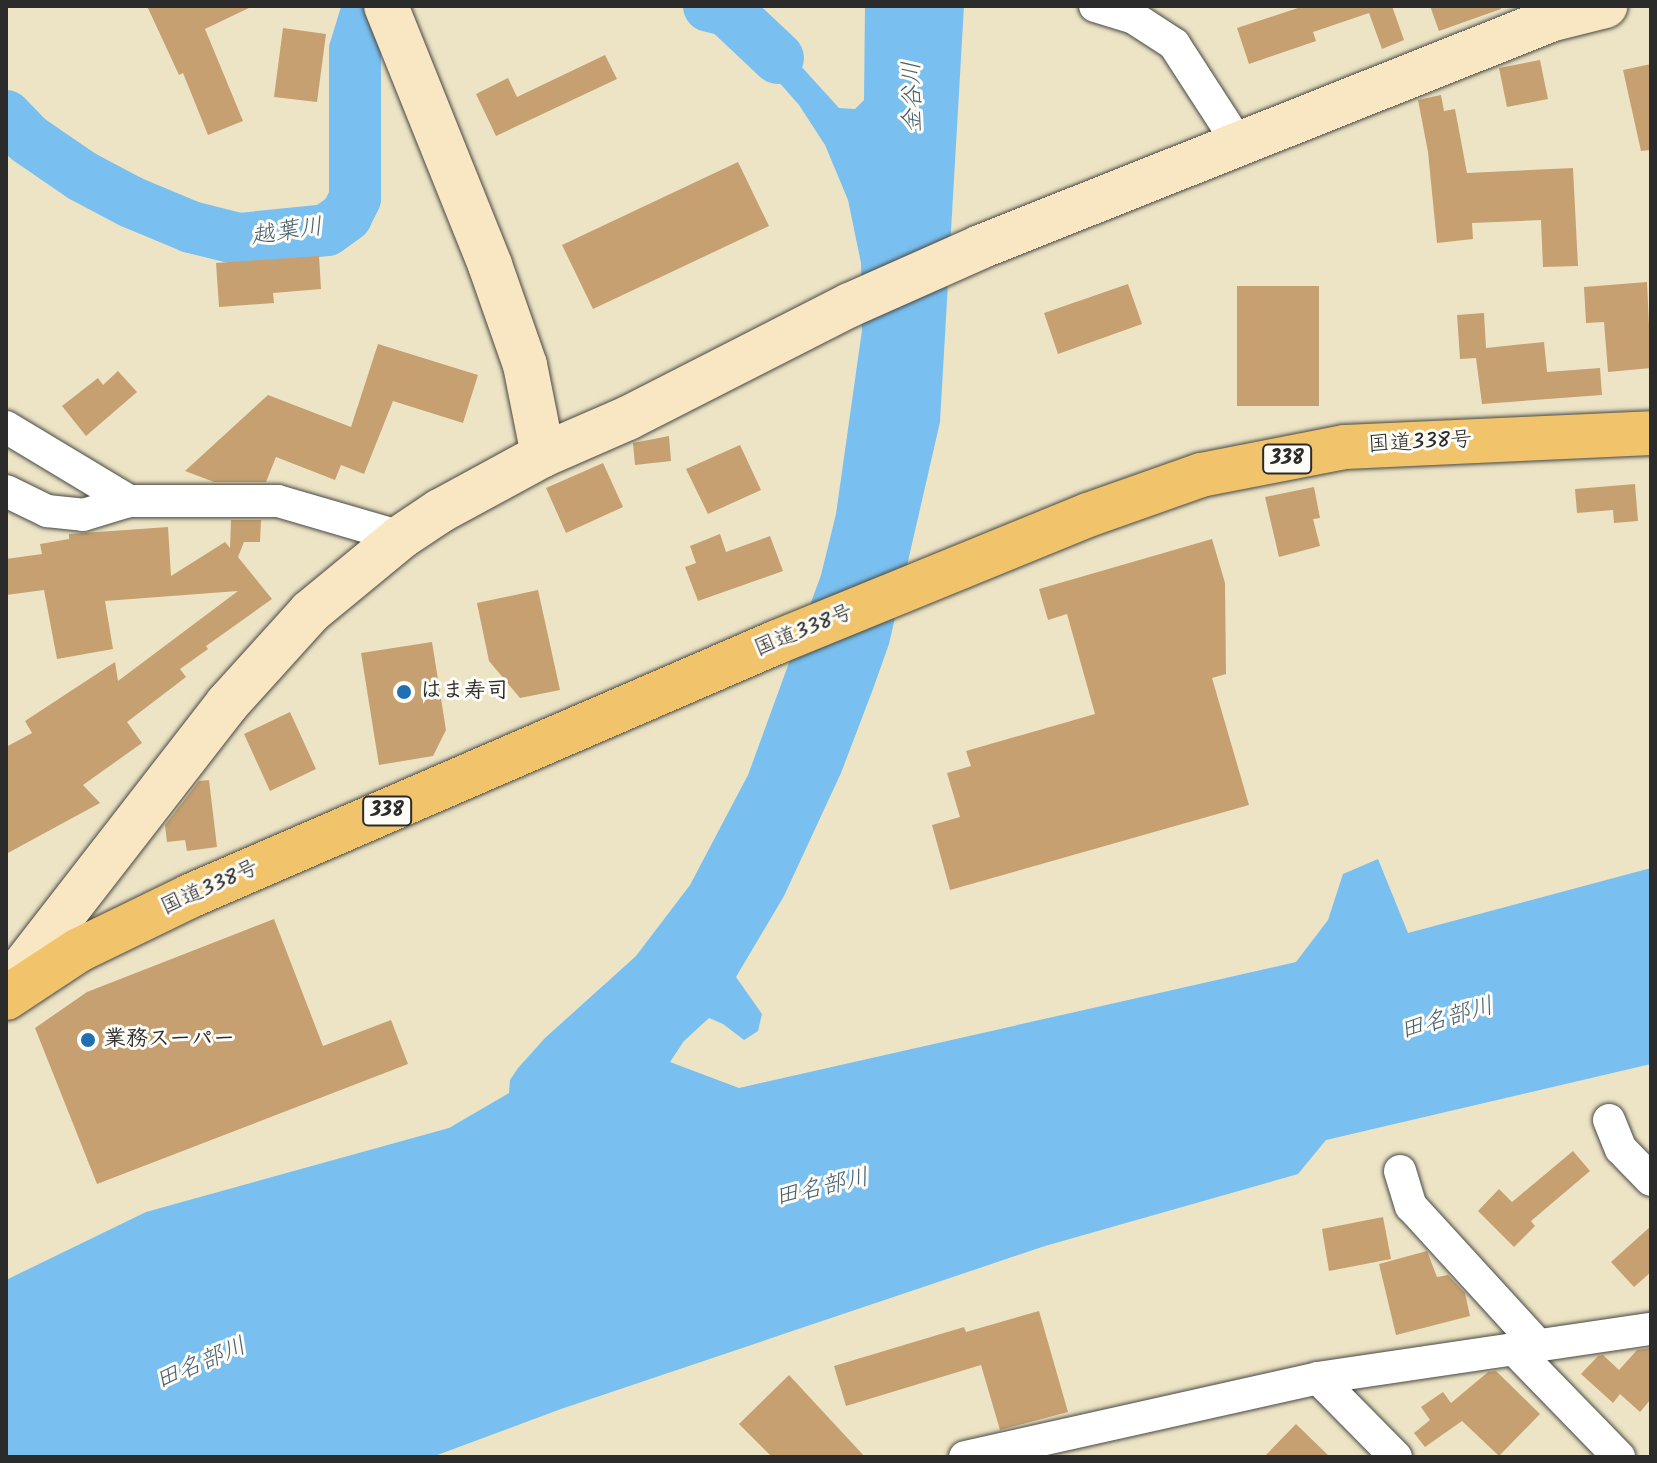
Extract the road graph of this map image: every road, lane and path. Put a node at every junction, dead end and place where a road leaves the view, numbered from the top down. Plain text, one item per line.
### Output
1 (386, 6) edge
2 (1095, 6) edge
3 (1605, 6) edge
4 (1240, 146) junction
5 (6, 427) edge
6 (1651, 433) edge
7 (543, 455) junction
8 (6, 491) edge
9 (129, 501) junction
10 (401, 537) junction
11 (6, 989) edge
12 (6, 998) edge
13 (1609, 1120) dead end
14 (1400, 1171) dead end
15 (1651, 1180) edge
16 (1651, 1329) edge
17 (1526, 1348) junction
18 (1318, 1378) junction
19 (1115, 1425) junction
20 (965, 1457) edge
21 (1081, 1457) edge
22 (1396, 1457) edge
23 (1619, 1457) edge

1 - 7 street
2 - 4 street
3 - 4 street
4 - 7 street
5 - 9 street
6 - 12 highway, 国道338号 / 338
7 - 10 street
8 - 9 street
9 - 10 street
10 - 11 street
13 - 15 street
14 - 17 street
16 - 17 street
17 - 18 street
17 - 23 street
18 - 19 street
18 - 22 street
19 - 20 street
19 - 21 street

